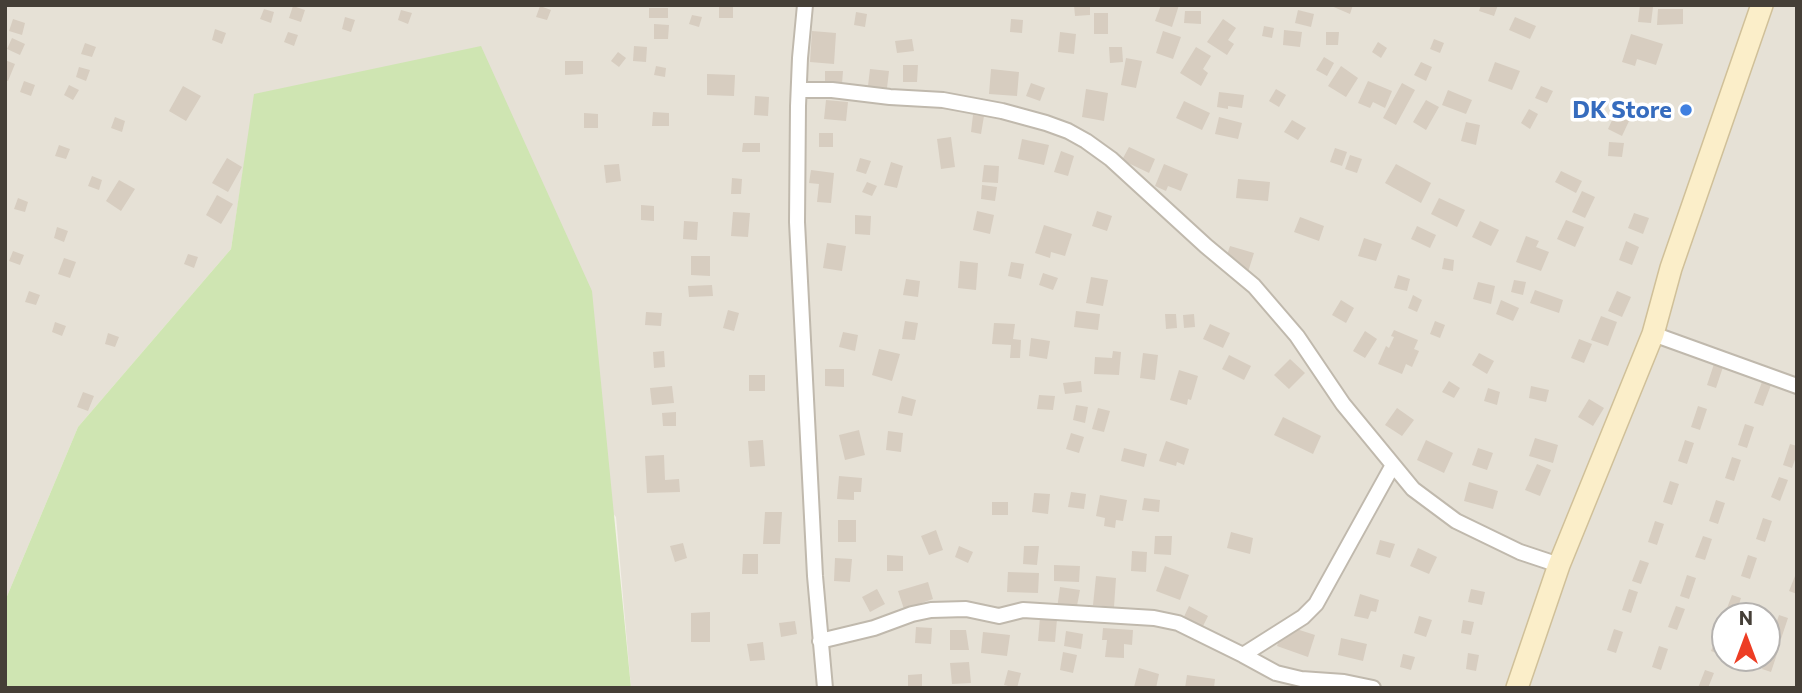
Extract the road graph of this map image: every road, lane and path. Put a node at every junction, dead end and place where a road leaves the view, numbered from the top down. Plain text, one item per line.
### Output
1 (805, 5) edge
2 (1762, 5) edge
3 (799, 90) junction
4 (1653, 334) junction
5 (1797, 386) edge
6 (1393, 464) junction
7 (1559, 565) junction
8 (820, 641) junction
9 (1243, 654) junction
10 (825, 688) edge
11 (1373, 688) edge
12 (1517, 688) edge

1 - 3 street
2 - 4 main road
3 - 6 street
3 - 8 street
4 - 5 street
4 - 7 main road
6 - 7 street
6 - 9 street
7 - 12 main road
8 - 9 street
8 - 10 street
9 - 11 street

